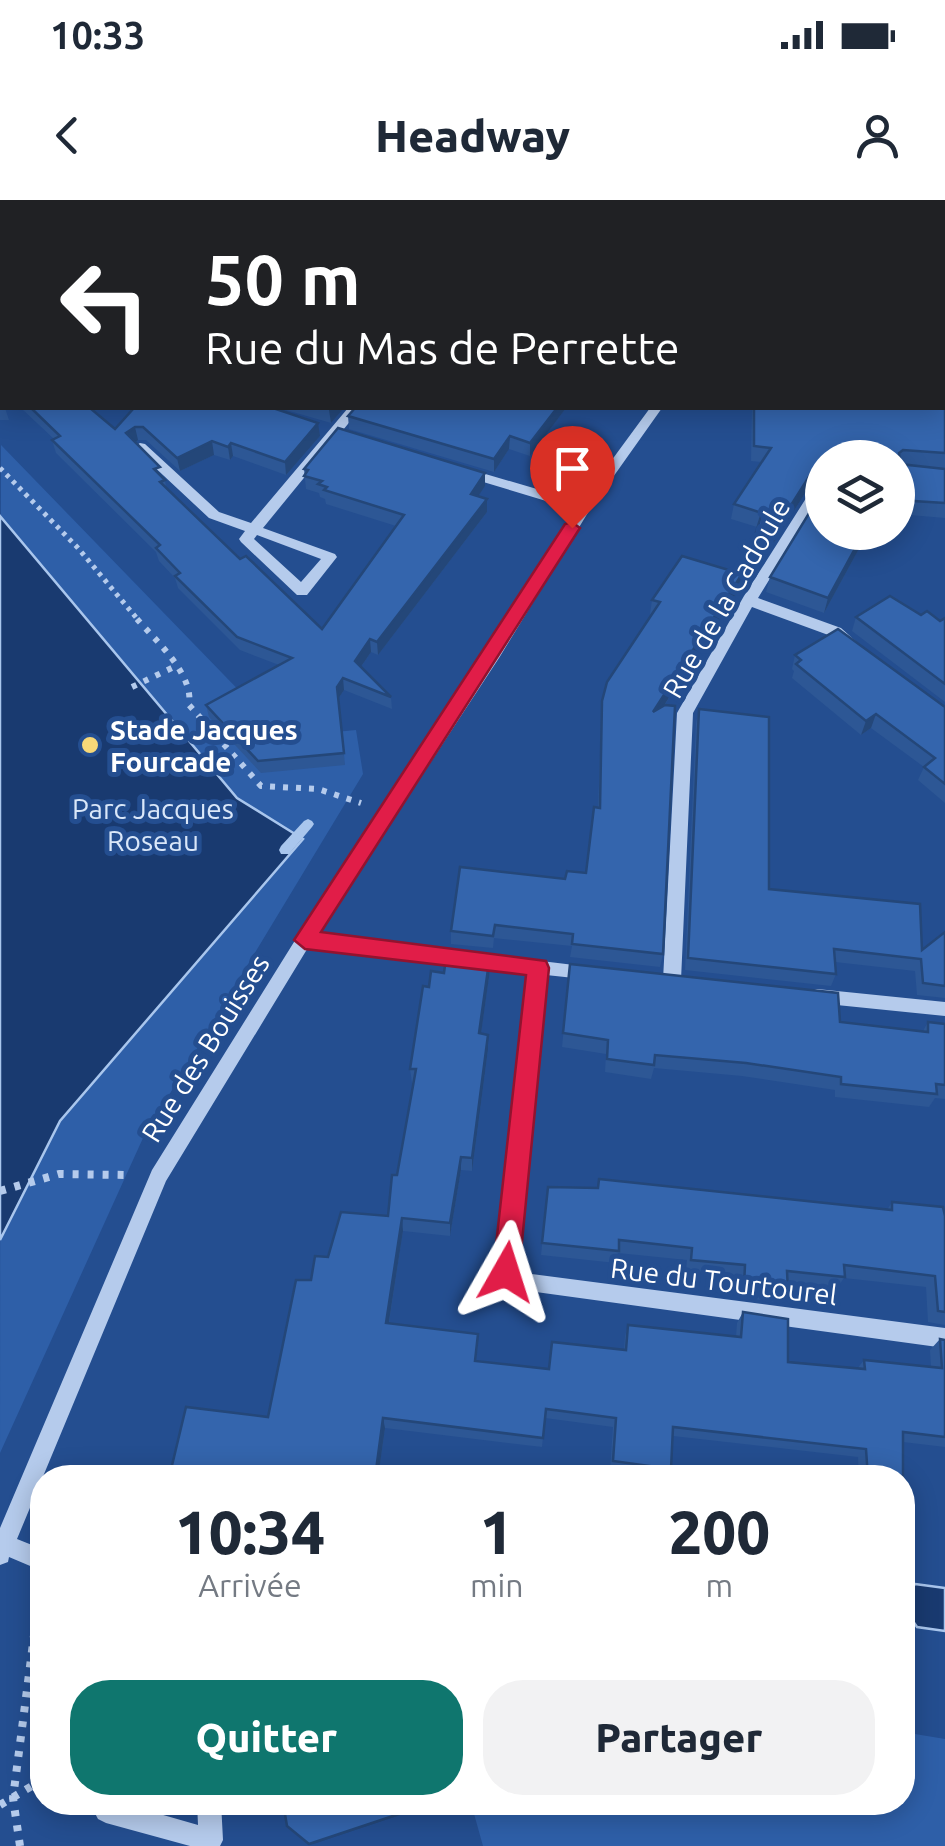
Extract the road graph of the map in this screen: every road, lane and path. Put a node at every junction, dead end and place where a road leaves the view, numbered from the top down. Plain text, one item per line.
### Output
1 (352, 410) edge
2 (655, 410) edge
3 (319, 426) edge
4 (336, 431) junction
5 (354, 437) edge
6 (140, 447) edge
7 (445, 466) edge
8 (0, 468) edge
9 (584, 508) junction
10 (805, 511) edge
11 (253, 531) junction
12 (748, 600) junction
13 (868, 656) edge
14 (176, 666) junction
15 (132, 688) dead end
16 (388, 812) junction
17 (305, 940) junction
18 (538, 968) junction
19 (614, 975) edge
20 (692, 982) edge
21 (789, 993) edge
22 (945, 1010) edge
23 (158, 1176) junction
24 (0, 1191) edge
25 (945, 1338) edge
26 (37, 1465) edge
27 (30, 1482) edge
28 (2, 1549) edge
29 (30, 1557) edge
30 (30, 1665) edge
31 (30, 1787) edge
32 (13, 1798) junction
33 (0, 1805) edge
34 (120, 1815) edge
35 (211, 1815) edge
36 (217, 1843) edge
37 (20, 1846) edge

1 - 4 street
2 - 9 street, Rue des Bouisses
3 - 4 street
4 - 5 street
4 - 11 street
6 - 11 street
7 - 9 street
8 - 14 path
9 - 16 street, Rue des Bouisses
10 - 12 street, Rue de la Cadoule
11 - 11 street
12 - 13 street
12 - 20 street, Rue de la Cadoule
14 - 15 path
14 - 16 path
16 - 17 street, Rue des Bouisses
17 - 18 street
17 - 23 street, Rue des Bouisses
18 - 19 street
18 - 25 street, Rue du Tourtourel
21 - 22 street
23 - 24 path
23 - 26 street, Rue des Bouisses
27 - 28 street, Rue des Bouisses
28 - 29 street
30 - 32 path
31 - 32 path
32 - 33 path
32 - 37 path
34 - 36 street
35 - 36 street

